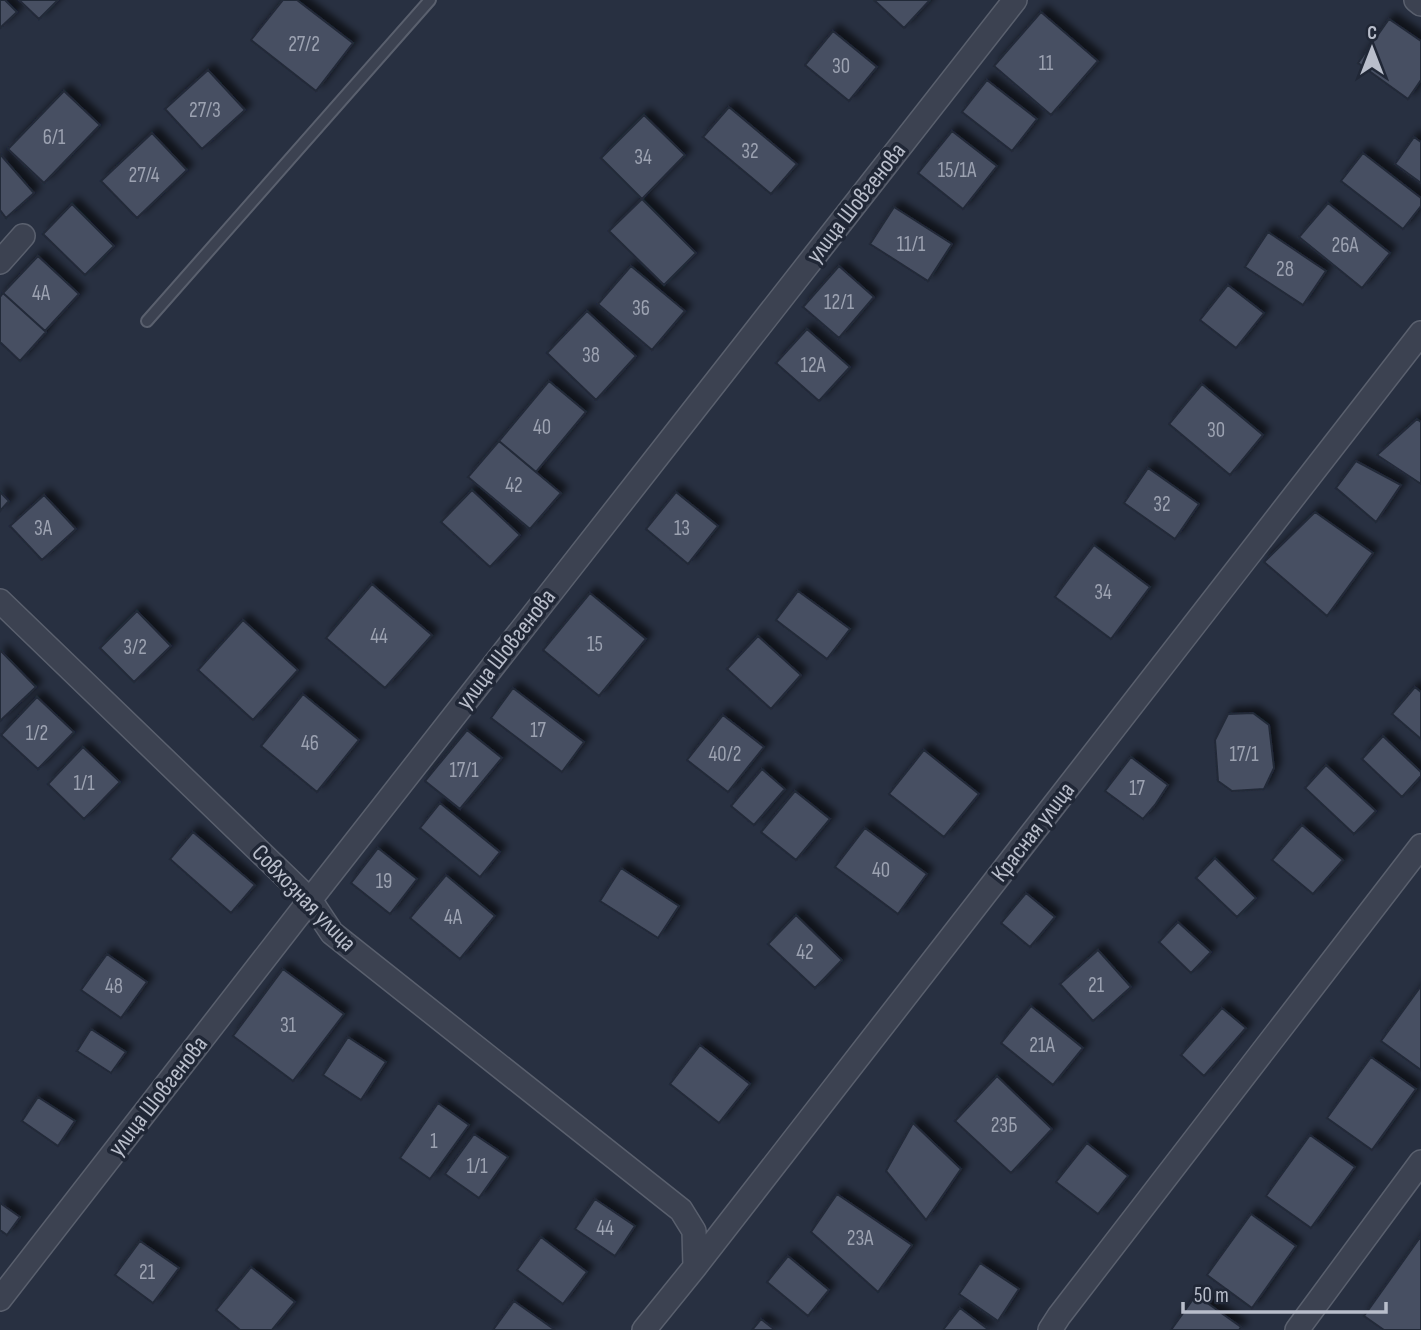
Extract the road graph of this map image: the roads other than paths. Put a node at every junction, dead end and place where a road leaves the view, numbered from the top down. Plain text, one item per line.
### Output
1 (430, 0) edge
2 (1015, 0) edge
3 (1416, 0) edge
4 (1421, 4) edge
5 (23, 236) dead end
6 (0, 262) edge
7 (147, 321) dead end
8 (1421, 333) edge
9 (0, 601) edge
10 (1421, 846) edge
11 (310, 900) junction
12 (1421, 1162) edge
13 (695, 1267) junction
14 (0, 1300) edge
15 (643, 1330) edge
16 (1050, 1330) edge
17 (1297, 1330) edge

1 - 7 lane
2 - 11 street, улица Шовгенова
3 - 4 street
5 - 6 street
8 - 13 street, Красная улица
9 - 11 street, Совхозная улица
10 - 16 street
11 - 13 street, Совхозная улица
11 - 14 street, улица Шовгенова
12 - 17 street
13 - 15 street, Красная улица

